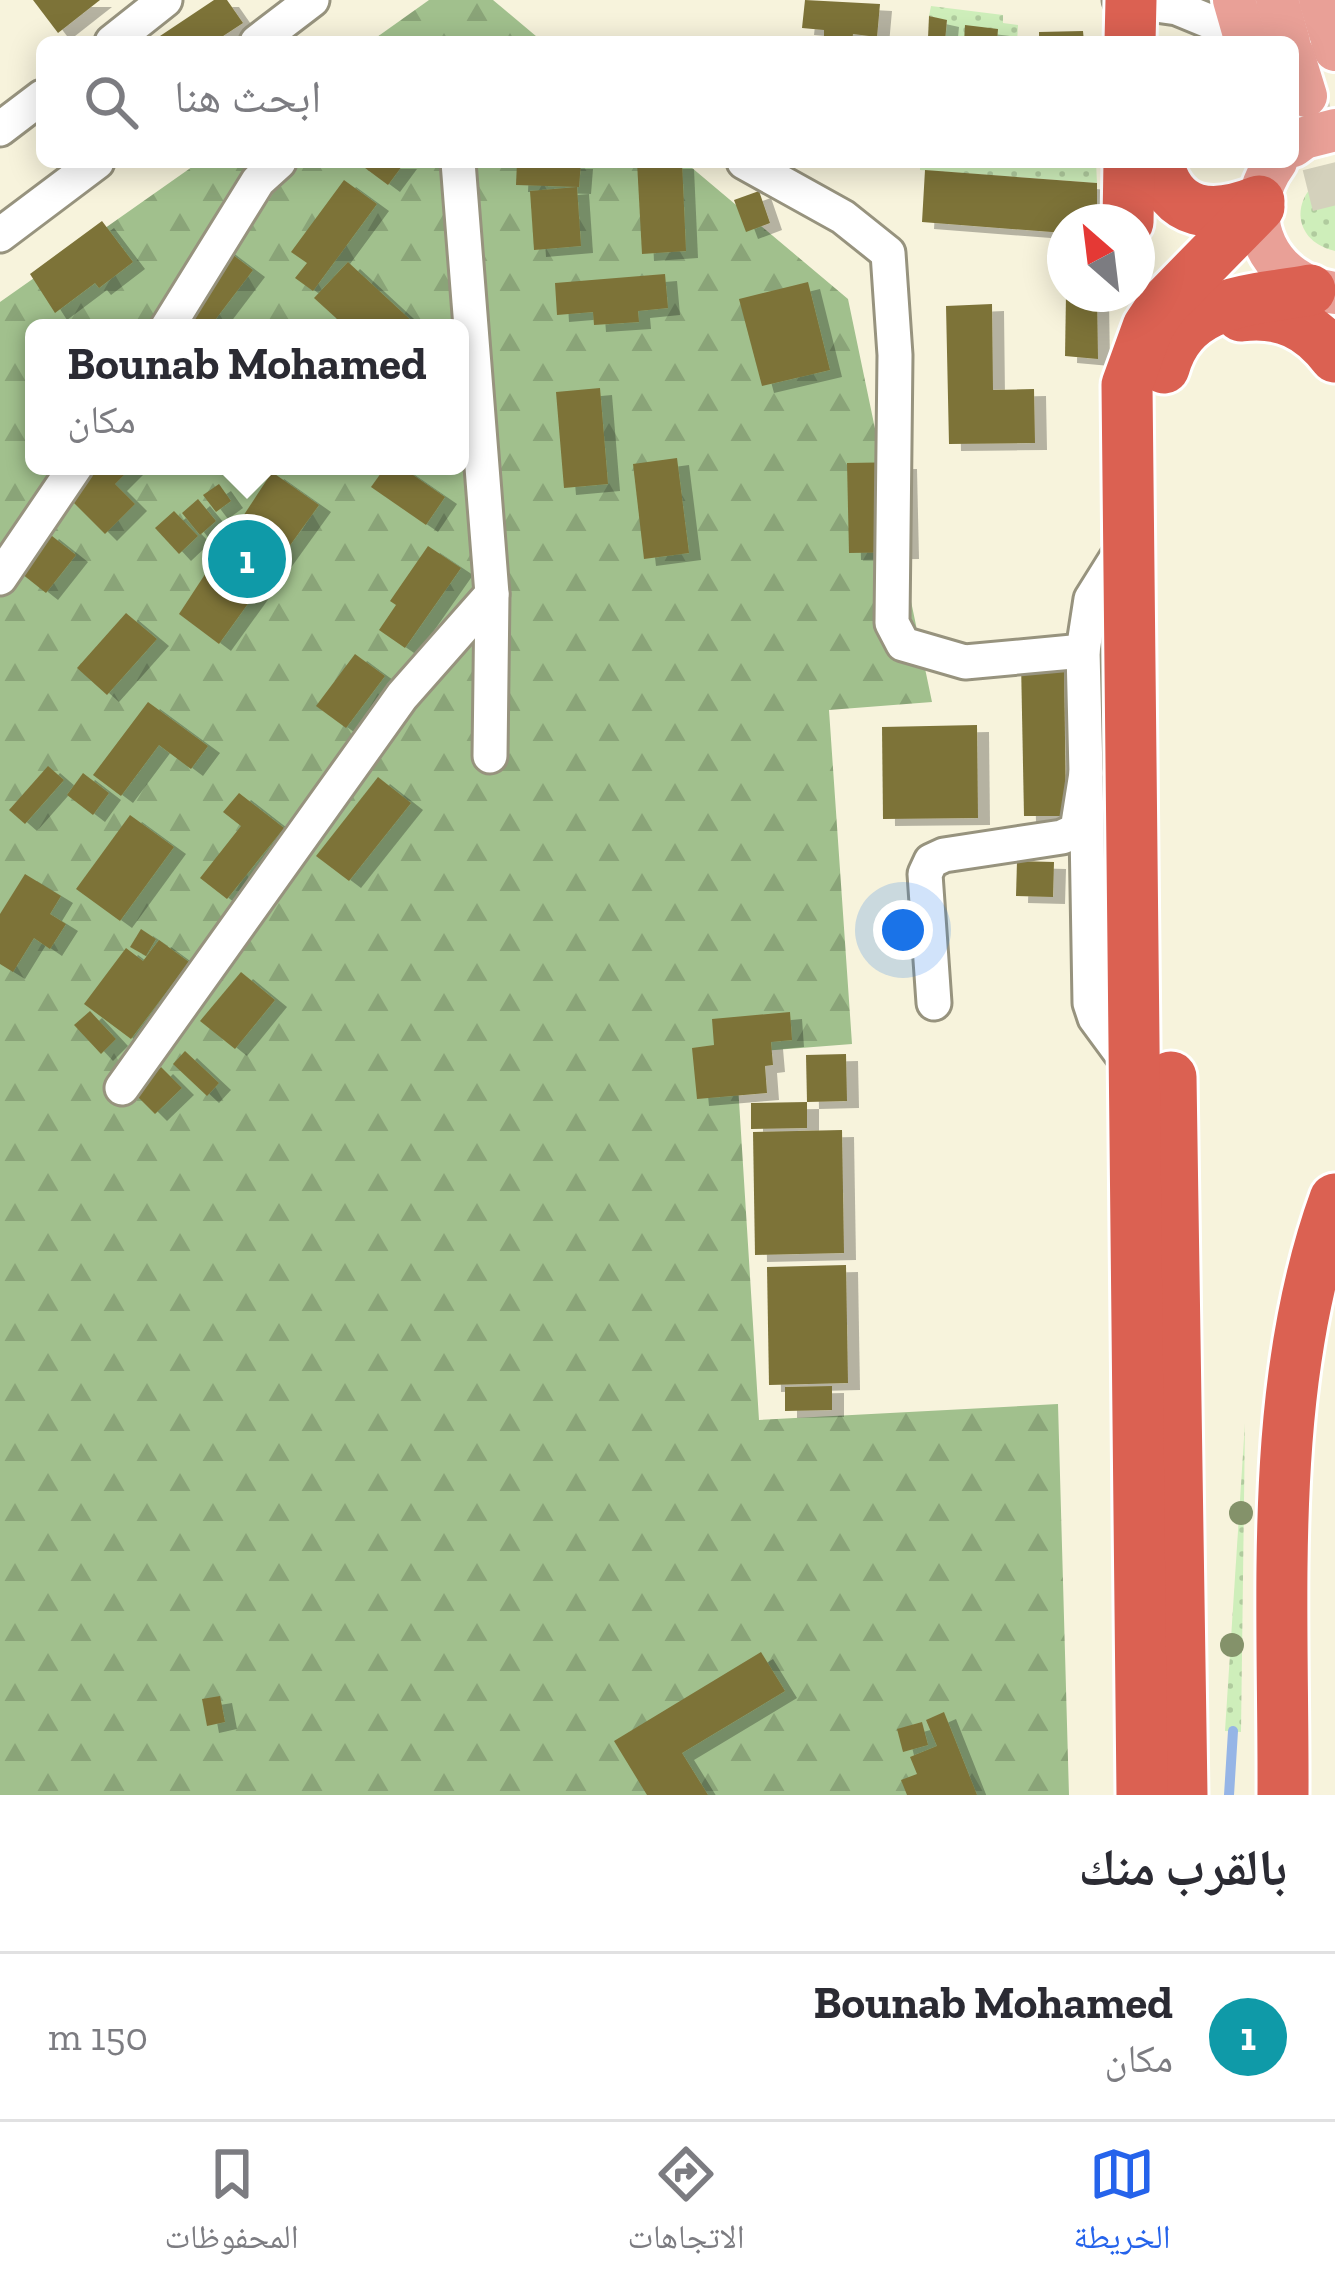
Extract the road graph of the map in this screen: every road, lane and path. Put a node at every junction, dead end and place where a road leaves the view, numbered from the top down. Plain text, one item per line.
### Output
1 (166, 0) edge
2 (312, 0) edge
3 (1120, 0) edge
4 (1276, 0) edge
5 (1320, 0) edge
6 (1131, 1) edge
7 (1242, 26) edge
8 (120, 36) edge
9 (264, 36) edge
10 (1130, 36) edge
11 (1287, 36) edge
12 (1335, 50) edge
13 (1299, 73) edge
14 (1306, 96) tunnel mouth
15 (36, 102) edge
16 (0, 130) edge
17 (1335, 130) edge
18 (1299, 144) edge
19 (89, 168) edge
20 (272, 168) edge
21 (458, 168) edge
22 (755, 168) edge
23 (1129, 168) edge
24 (1161, 168) edge
25 (1271, 175) edge
26 (1128, 204) edge
27 (0, 235) edge
28 (1323, 292) edge
29 (1130, 312) edge
30 (173, 319) edge
31 (1335, 356) edge
32 (1144, 394) junction
33 (70, 475) edge
34 (1127, 542) junction
35 (0, 578) edge
36 (492, 594) junction
37 (1083, 651) junction
38 (490, 756) dead end
39 (1085, 773) junction
40 (934, 1004) dead end
41 (122, 1088) dead end
42 (1137, 1089) junction
43 (1335, 1199) edge
44 (1142, 1795) edge
45 (1182, 1795) edge
46 (1282, 1795) edge

1 - 8 street
2 - 9 street
3 - 6 street
4 - 11 main road
5 - 12 main road
6 - 7 street
6 - 10 highway
13 - 14 main road
15 - 16 street
17 - 18 main road
19 - 27 street
20 - 30 street
21 - 36 street
22 - 37 street
23 - 26 highway
24 - 25 highway
25 - 28 main road
25 - 32 highway
28 - 31 main road
28 - 32 highway
29 - 32 highway
31 - 32 highway
32 - 34 highway
32 - 45 highway
33 - 35 street
34 - 37 street
34 - 42 highway
36 - 38 street
36 - 41 street
37 - 39 street
39 - 40 street
39 - 42 street
42 - 44 highway
43 - 46 highway

